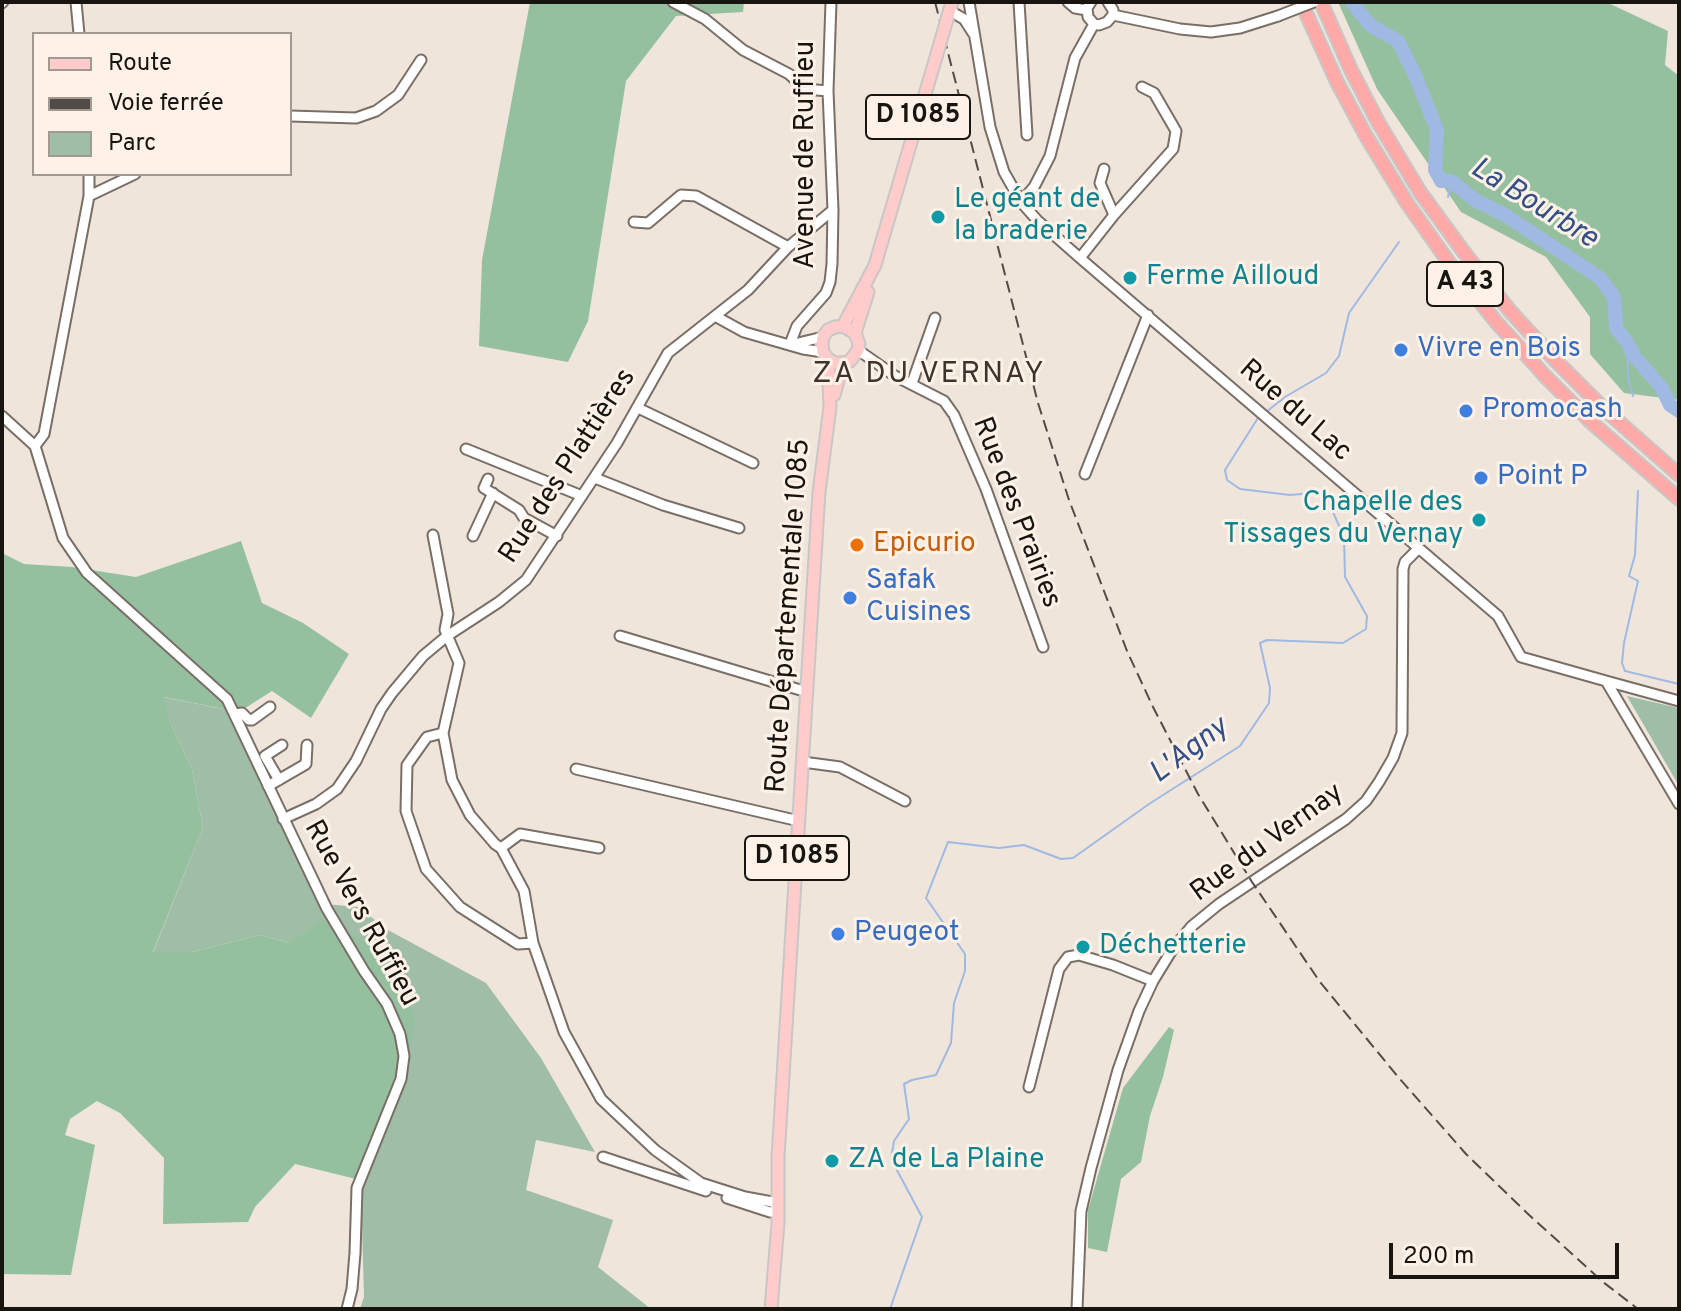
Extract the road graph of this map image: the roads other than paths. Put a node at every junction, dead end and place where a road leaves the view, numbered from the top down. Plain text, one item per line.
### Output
1 (76, 2) edge
2 (673, 2) edge
3 (831, 2) edge
4 (969, 2) edge
5 (1019, 2) edge
6 (1068, 2) edge
7 (1108, 2) edge
8 (1301, 2) edge
9 (1314, 2) edge
10 (1321, 2) edge
11 (1089, 6) edge
12 (950, 10) edge
13 (1113, 15) junction
14 (1094, 24) junction
15 (79, 32) edge
16 (975, 36) junction
17 (421, 60) dead end
18 (1142, 87) dead end
19 (828, 91) junction
20 (292, 116) edge
21 (1027, 135) dead end
22 (1104, 169) dead end
23 (89, 176) edge
24 (131, 176) edge
25 (89, 196) junction
26 (1021, 202) junction
27 (833, 210) junction
28 (1114, 215) junction
29 (634, 222) dead end
30 (788, 247) junction
31 (1080, 258) junction
32 (875, 265) junction
33 (1148, 315) junction
34 (715, 316) junction
35 (935, 318) dead end
36 (843, 326) junction
37 (855, 333) junction
38 (823, 337) junction
39 (790, 344) junction
40 (858, 350) junction
41 (826, 355) junction
42 (843, 363) junction
43 (912, 383) junction
44 (830, 407) junction
45 (638, 408) junction
46 (2, 416) edge
47 (35, 446) junction
48 (466, 449) dead end
49 (753, 463) dead end
50 (1085, 474) dead end
51 (1679, 475) edge
52 (595, 478) junction
53 (488, 479) dead end
54 (493, 493) junction
55 (582, 496) junction
56 (1679, 499) edge
57 (739, 528) dead end
58 (433, 535) dead end
59 (473, 536) dead end
60 (557, 536) junction
61 (1418, 549) junction
62 (447, 636) junction
63 (620, 636) dead end
64 (1043, 647) dead end
65 (1606, 681) junction
66 (807, 692) junction
67 (1679, 701) edge
68 (270, 707) dead end
69 (236, 714) junction
70 (443, 733) junction
71 (282, 745) dead end
72 (307, 745) dead end
73 (803, 762) junction
74 (576, 769) dead end
75 (279, 780) junction
76 (268, 786) junction
77 (905, 801) dead end
78 (1679, 804) edge
79 (283, 819) junction
80 (799, 821) junction
81 (501, 848) junction
82 (599, 848) dead end
83 (533, 943) junction
84 (1153, 981) junction
85 (1029, 1087) dead end
86 (603, 1157) dead end
87 (778, 1207) junction
88 (347, 1309) edge
89 (771, 1309) edge
90 (1077, 1309) edge

1 - 15 street
2 - 19 street
3 - 19 street, Avenue de Ruffieu
4 - 16 street, Rue du Lac
5 - 21 street
6 - 11 street
7 - 13 street
8 - 56 highway, A 43
9 - 13 street, bridge
10 - 51 highway, A 43
11 - 14 street
12 - 16 street
12 - 32 main road, D 1085, bridge
13 - 14 street
14 - 26 street
16 - 26 street, Rue du Lac
17 - 20 street
18 - 28 street
19 - 27 street, Avenue de Ruffieu
22 - 28 street
23 - 25 street
24 - 25 street
25 - 47 street
26 - 31 street, Rue du Lac
27 - 30 street, Rue des Plattières
27 - 39 street, Avenue de Ruffieu
28 - 31 street
29 - 30 street
30 - 34 street, Rue des Plattières
31 - 33 street, Rue du Lac
32 - 36 main road, D 1085
32 - 37 main road, D 1085
33 - 50 street
33 - 61 street, Rue du Lac
34 - 39 street
34 - 45 street, Rue des Plattières
35 - 43 street
36 - 37 main road
36 - 38 main road
37 - 40 main road
38 - 39 street
38 - 41 main road
39 - 41 street
40 - 42 main road
40 - 43 street, Rue des Prairies
41 - 42 main road
41 - 44 main road, D 1085
42 - 44 main road, D 1085
43 - 64 street, Rue des Prairies
44 - 66 main road, Route Départementale 1085 / D 1085
45 - 49 street
45 - 52 street, Rue des Plattières
46 - 47 street
47 - 69 street, Rue Vers Ruffieu
48 - 55 street
52 - 55 street, Rue des Plattières
52 - 57 street
53 - 54 street
54 - 59 street
54 - 60 street
55 - 60 street, Rue des Plattières
58 - 62 street
60 - 62 street, Rue des Plattières
61 - 65 street, Rue du Lac
61 - 84 street, Rue du Vernay
62 - 70 street
62 - 79 street, Rue des Plattières
63 - 66 street
65 - 67 street, Rue du Lac
65 - 78 street
66 - 73 main road, Route Départementale 1085 / D 1085
68 - 69 street
69 - 76 street, Rue Vers Ruffieu
70 - 81 street
70 - 83 street
71 - 75 street
72 - 75 street
73 - 77 street
73 - 80 main road, Route Départementale 1085 / D 1085
74 - 80 street
75 - 76 street
76 - 79 street, Rue Vers Ruffieu
79 - 88 street, Rue Vers Ruffieu
80 - 87 main road, Route Départementale 1085 / D 1085
81 - 82 street
81 - 83 street
83 - 87 street
84 - 85 street
84 - 90 street, Rue du Vernay
86 - 87 street
87 - 89 main road, Route Départementale 1085 / D 1085

